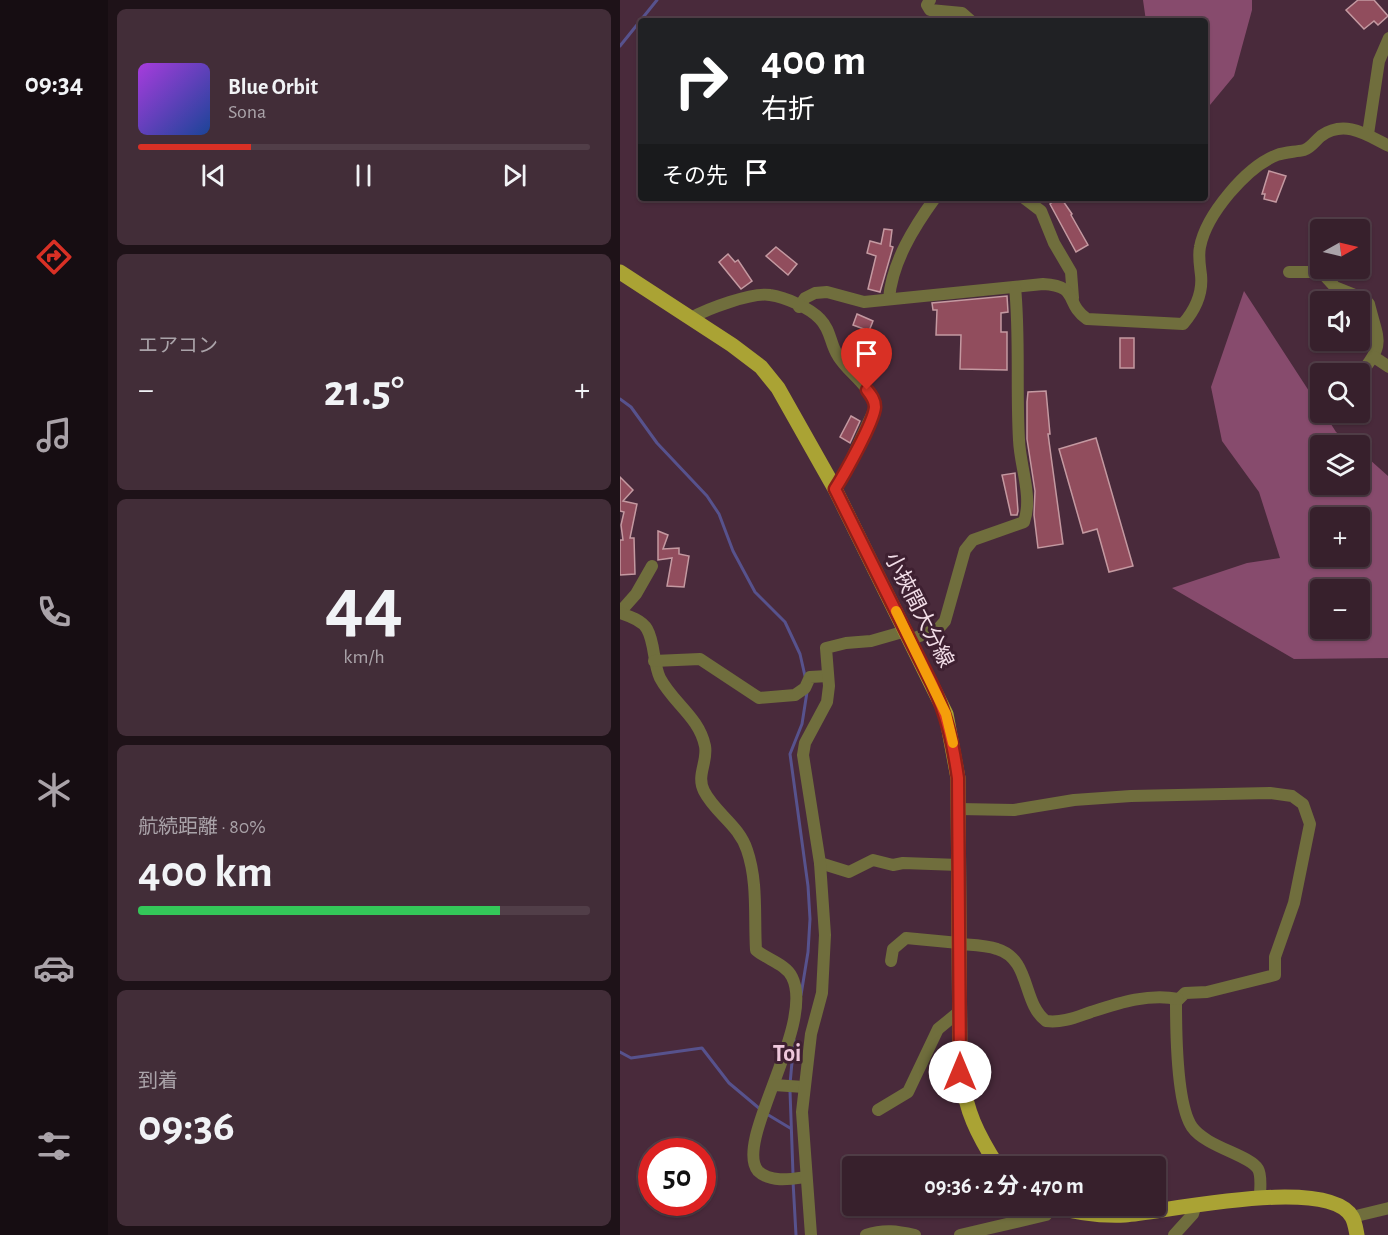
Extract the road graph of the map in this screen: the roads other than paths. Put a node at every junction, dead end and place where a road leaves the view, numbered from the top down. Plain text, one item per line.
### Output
1 (930, 0) edge
2 (968, 18) edge
3 (1388, 38) edge
4 (1368, 134) junction
5 (1388, 146) edge
6 (933, 201) edge
7 (1028, 201) edge
8 (620, 272) edge
9 (1289, 272) dead end
10 (1015, 287) junction
11 (889, 299) junction
12 (1073, 300) junction
13 (799, 307) junction
14 (691, 318) junction
15 (1374, 357) junction
16 (1369, 363) edge
17 (1388, 367) edge
18 (835, 489) junction
19 (652, 566) dead end
20 (620, 612) edge
21 (908, 636) junction
22 (654, 661) junction
23 (828, 676) junction
24 (959, 809) junction
25 (820, 863) junction
26 (959, 865) junction
27 (959, 943) junction
28 (891, 961) dead end
29 (1178, 999) junction
30 (960, 1011) junction
31 (779, 1085) junction
32 (802, 1087) junction
33 (878, 1110) dead end
34 (991, 1156) edge
35 (806, 1177) junction
36 (1260, 1196) junction
37 (1196, 1204) junction
38 (1388, 1208) edge
39 (1166, 1209) edge
40 (1042, 1216) edge
41 (1352, 1217) junction
42 (811, 1235) edge
43 (866, 1235) edge
44 (915, 1235) edge
45 (960, 1235) edge
46 (1174, 1235) edge
47 (1357, 1235) edge

1 - 2 street
3 - 4 street
4 - 5 street
4 - 12 street
6 - 11 street
7 - 12 street
8 - 14 main road, 小挾間大分線
9 - 15 street
10 - 11 street
10 - 12 street
10 - 21 street
11 - 13 street
13 - 14 street
13 - 18 street
14 - 18 main road, 小挾間大分線
15 - 16 street
15 - 17 street
18 - 21 main road, 小挾間大分線
19 - 20 street
20 - 22 street
21 - 23 street
21 - 24 main road, 小挾間大分線
22 - 23 street
22 - 31 street
23 - 25 street
24 - 26 main road, 小挾間大分線
24 - 29 street
25 - 26 street
25 - 32 street
26 - 27 main road, 小挾間大分線
27 - 28 street
27 - 29 street
27 - 30 main road, 小挾間大分線
29 - 36 street
30 - 33 street
30 - 34 main road, 小挾間大分線
31 - 32 street
31 - 35 street
32 - 35 street
35 - 42 street
36 - 37 main road
36 - 41 main road
37 - 39 main road
37 - 46 street
38 - 41 street
40 - 45 street
41 - 47 main road
43 - 44 street

